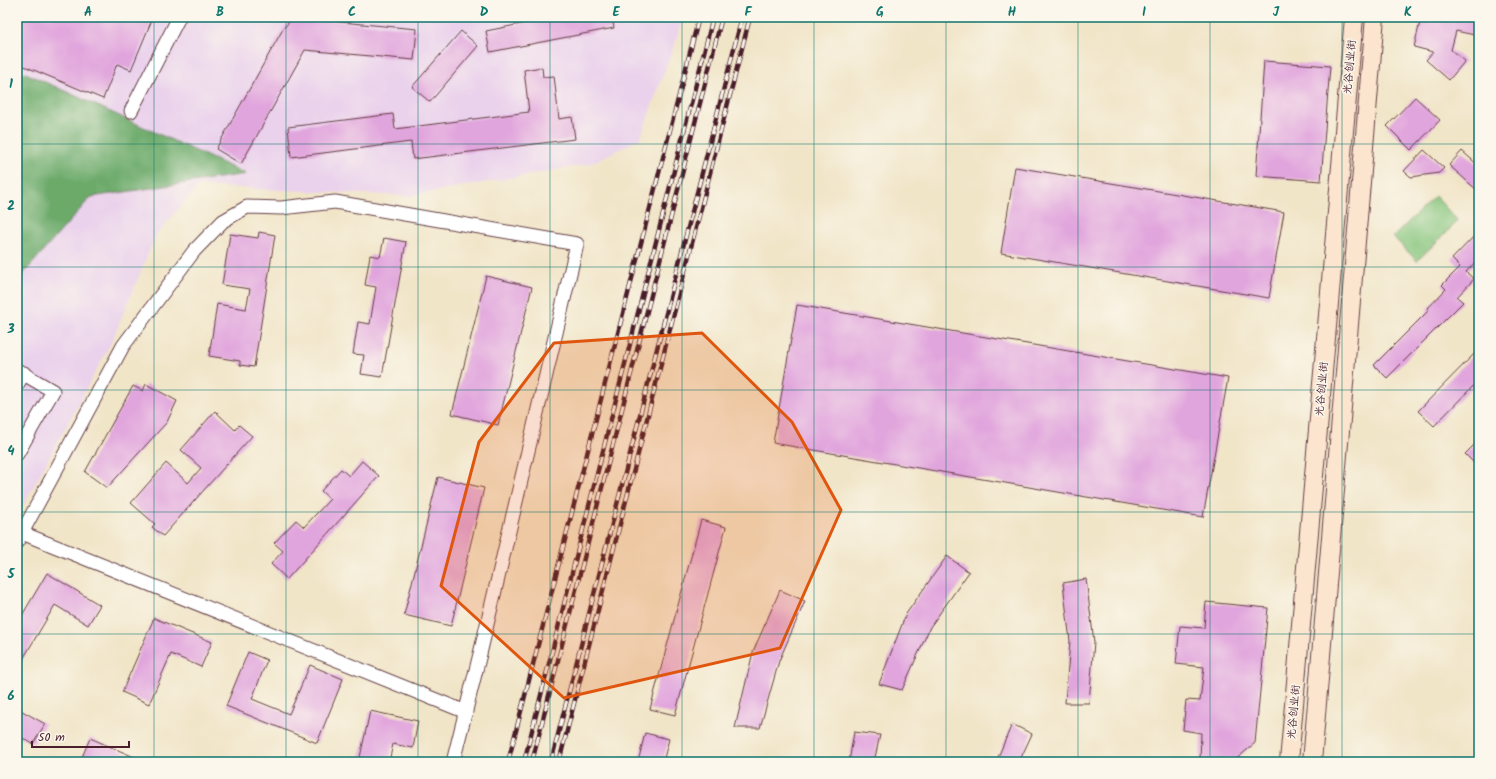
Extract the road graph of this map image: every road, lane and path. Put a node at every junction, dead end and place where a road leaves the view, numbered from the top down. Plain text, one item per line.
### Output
1 (179, 17) edge
2 (1354, 17) edge
3 (1375, 17) edge
4 (131, 111) dead end
5 (20, 372) edge
6 (17, 385) edge
7 (17, 454) edge
8 (20, 537) edge
9 (466, 712) junction
10 (453, 762) edge
11 (1289, 762) edge
12 (1312, 762) edge

1 - 4 street
2 - 11 main road, 光谷创业街
3 - 12 main road, 光谷创业街
5 - 6 street
5 - 7 street
8 - 9 street
8 - 9 street
9 - 10 street

